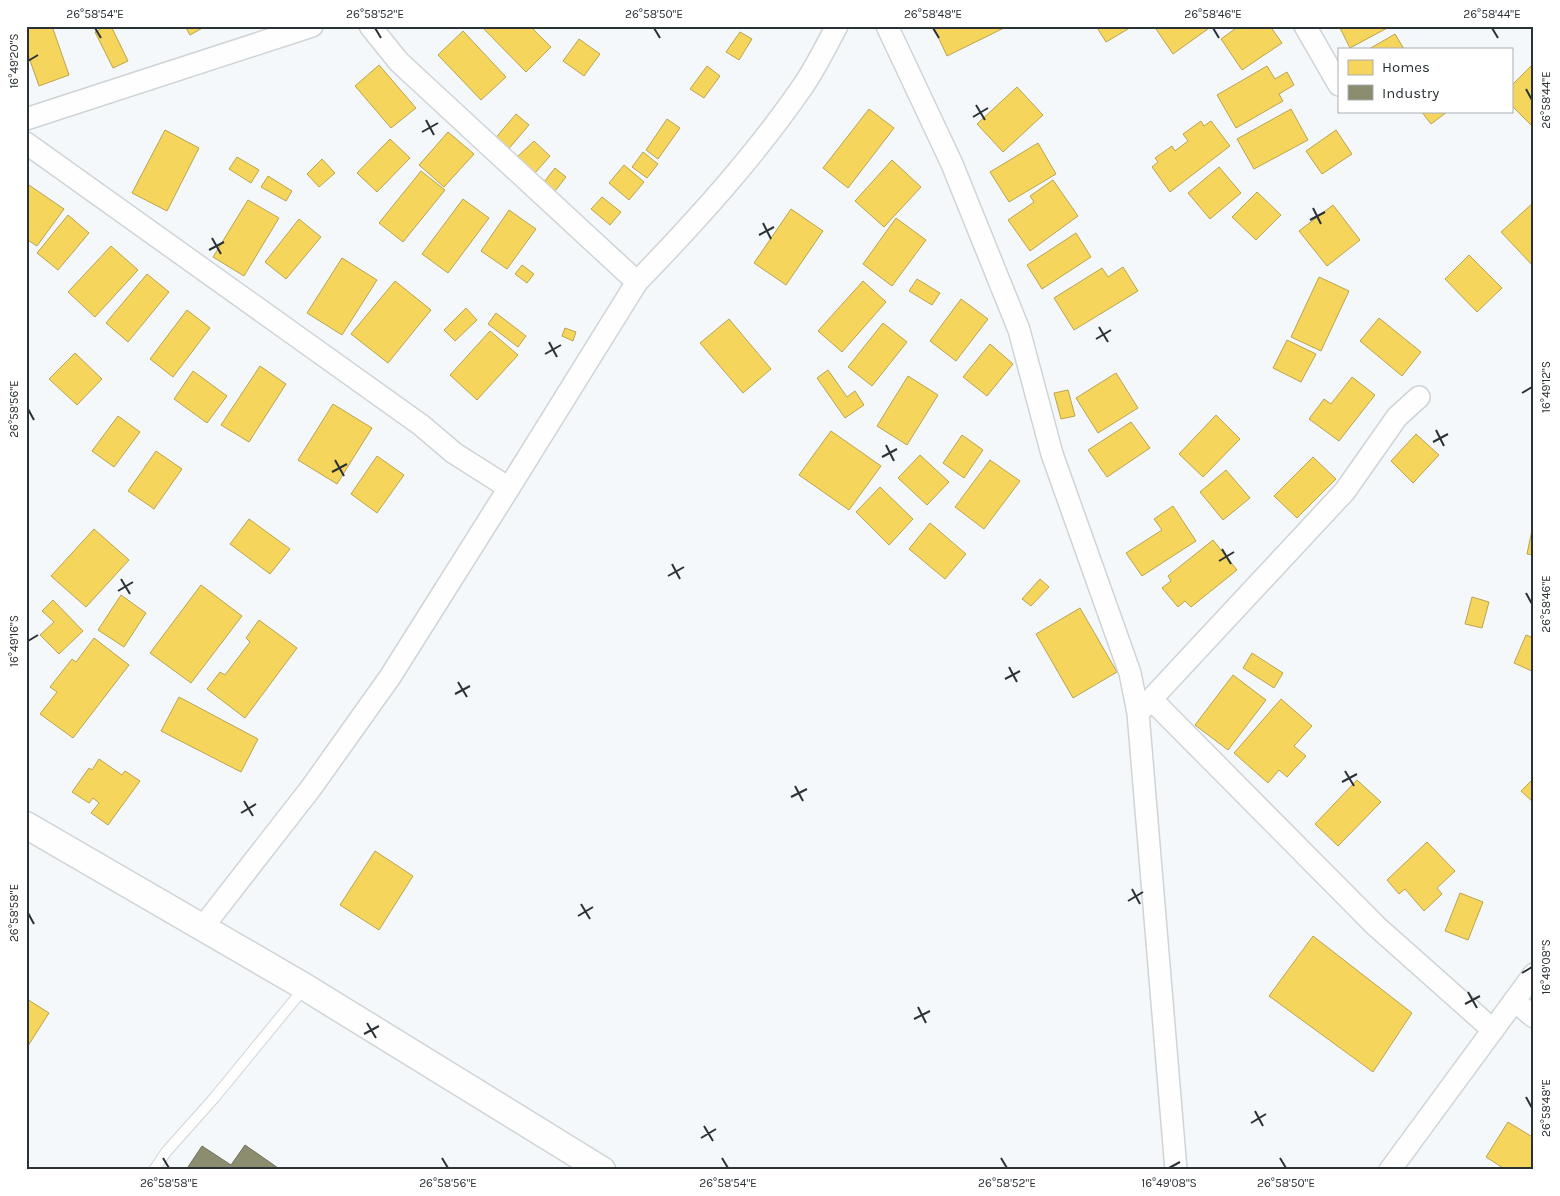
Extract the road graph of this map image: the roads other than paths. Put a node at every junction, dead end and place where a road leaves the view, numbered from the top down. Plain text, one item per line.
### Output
1 (312, 26) edge
2 (370, 26) edge
3 (837, 26) edge
4 (887, 26) edge
5 (1305, 26) edge
6 (1338, 83) edge
7 (26, 118) edge
8 (26, 143) edge
9 (637, 282) junction
10 (1419, 397) dead end
11 (508, 488) junction
12 (1145, 706) junction
13 (26, 825) edge
14 (202, 928) junction
15 (1534, 974) edge
16 (305, 986) junction
17 (1514, 1000) junction
18 (1534, 1017) edge
19 (1493, 1030) junction
20 (154, 1170) edge
21 (602, 1170) edge
22 (1176, 1170) edge
23 (1390, 1170) edge

1 - 7 street
2 - 9 street
3 - 9 street
4 - 12 street
5 - 6 street
8 - 11 street
9 - 11 street
10 - 12 street
11 - 14 street
12 - 19 street
12 - 22 street
13 - 14 street
14 - 16 street
15 - 17 street
16 - 20 lane
16 - 21 street
17 - 18 street
17 - 19 street
19 - 23 street

